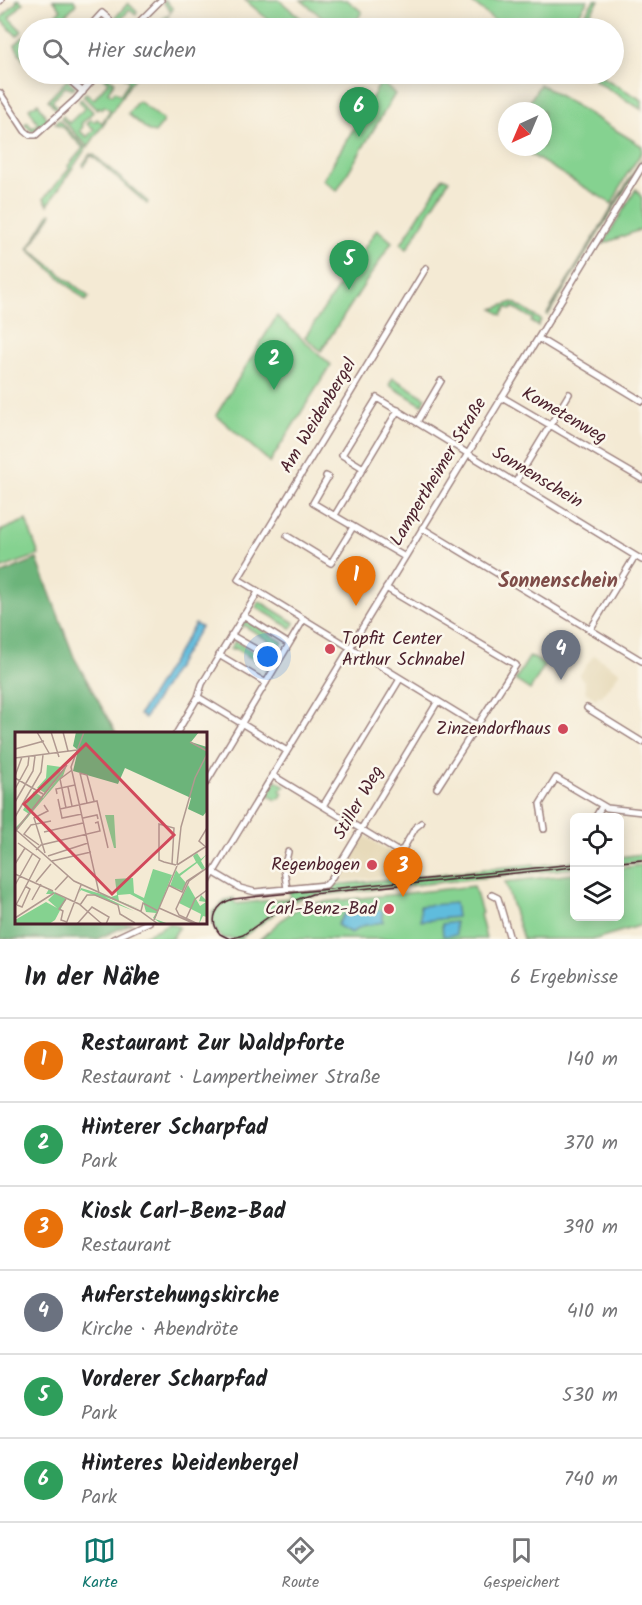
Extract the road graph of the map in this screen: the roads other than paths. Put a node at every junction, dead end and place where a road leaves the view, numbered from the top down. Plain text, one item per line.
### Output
1 (161, 0) edge
2 (143, 18) edge
3 (75, 84) edge
4 (90, 84) edge
5 (83, 92) junction
6 (0, 93) edge
7 (642, 167) edge
8 (426, 268) dead end
9 (538, 338) junction
10 (441, 381) dead end
11 (569, 394) dead end
12 (502, 397) junction
13 (642, 400) edge
14 (398, 410) junction
15 (417, 422) junction
16 (551, 425) junction
17 (468, 454) junction
18 (363, 468) junction
19 (326, 476) dead end
20 (642, 479) edge
21 (515, 483) junction
22 (335, 515) junction
23 (353, 527) junction
24 (422, 528) junction
25 (287, 536) dead end
26 (635, 556) junction
27 (405, 557) junction
28 (642, 560) edge
29 (386, 588) junction
30 (258, 592) junction
31 (243, 615) junction
32 (303, 619) junction
33 (590, 630) junction
34 (231, 635) junction
35 (289, 644) junction
36 (349, 648) junction
37 (219, 655) junction
38 (642, 661) edge
39 (278, 662) junction
40 (400, 679) junction
41 (266, 683) junction
42 (198, 697) junction
43 (438, 701) junction
44 (586, 708) dead end
45 (242, 724) junction
46 (477, 724) junction
47 (177, 732) edge
48 (642, 742) edge
49 (287, 751) junction
50 (272, 775) junction
51 (207, 781) edge
52 (437, 788) dead end
53 (323, 806) junction
54 (603, 806) junction
55 (642, 812) edge
56 (598, 813) edge
57 (421, 823) dead end
58 (361, 829) junction
59 (544, 829) dead end
60 (288, 852) dead end
61 (213, 872) junction
62 (207, 883) edge
63 (287, 889) junction
64 (492, 895) dead end
65 (145, 924) edge
66 (113, 939) edge
67 (510, 939) edge

1 - 2 street
3 - 5 street
4 - 5 street
5 - 6 street
7 - 9 street, Lampertheimer Straße
8 - 30 street, Am Weidenbergel
9 - 12 street, Lampertheimer Straße
9 - 13 street
10 - 15 street
11 - 16 street
12 - 16 street, Kometenweg
12 - 17 street, Lampertheimer Straße
14 - 15 street, Sonnenschein
14 - 18 street
14 - 18 street, Sonnenschein
15 - 17 street, Sonnenschein
16 - 20 street, Kometenweg
16 - 21 street
17 - 21 street, Sonnenschein
17 - 24 street, Lampertheimer Straße
18 - 22 street
19 - 22 street
21 - 26 street, Sonnenschein
22 - 23 street
23 - 25 street
23 - 27 street
24 - 27 street, Lampertheimer Straße
24 - 33 street
26 - 28 street, Sonnenschein
26 - 33 street
27 - 29 street, Lampertheimer Straße
29 - 36 street, Lampertheimer Straße
29 - 46 street
30 - 31 street
30 - 32 street
31 - 34 street
31 - 35 street
32 - 35 street
32 - 36 street
33 - 38 street
34 - 37 street
34 - 39 street
35 - 39 street
36 - 40 street
36 - 49 street, Lampertheimer Straße
37 - 41 street
37 - 42 street
39 - 41 street
40 - 43 street
40 - 53 street
41 - 45 street
42 - 45 street
42 - 47 street
43 - 46 street
43 - 58 street, Stiller Weg
44 - 48 street
45 - 49 street
45 - 51 street
46 - 52 street
49 - 50 street, Lampertheimer Straße
50 - 53 street
50 - 61 street, Lampertheimer Straße
53 - 58 street
54 - 55 street
54 - 56 street
54 - 59 street
57 - 58 street
58 - 63 street, Stiller Weg
60 - 63 street
61 - 62 street, Lampertheimer Straße
61 - 63 street, Stiller Weg
64 - 67 street
65 - 66 street

